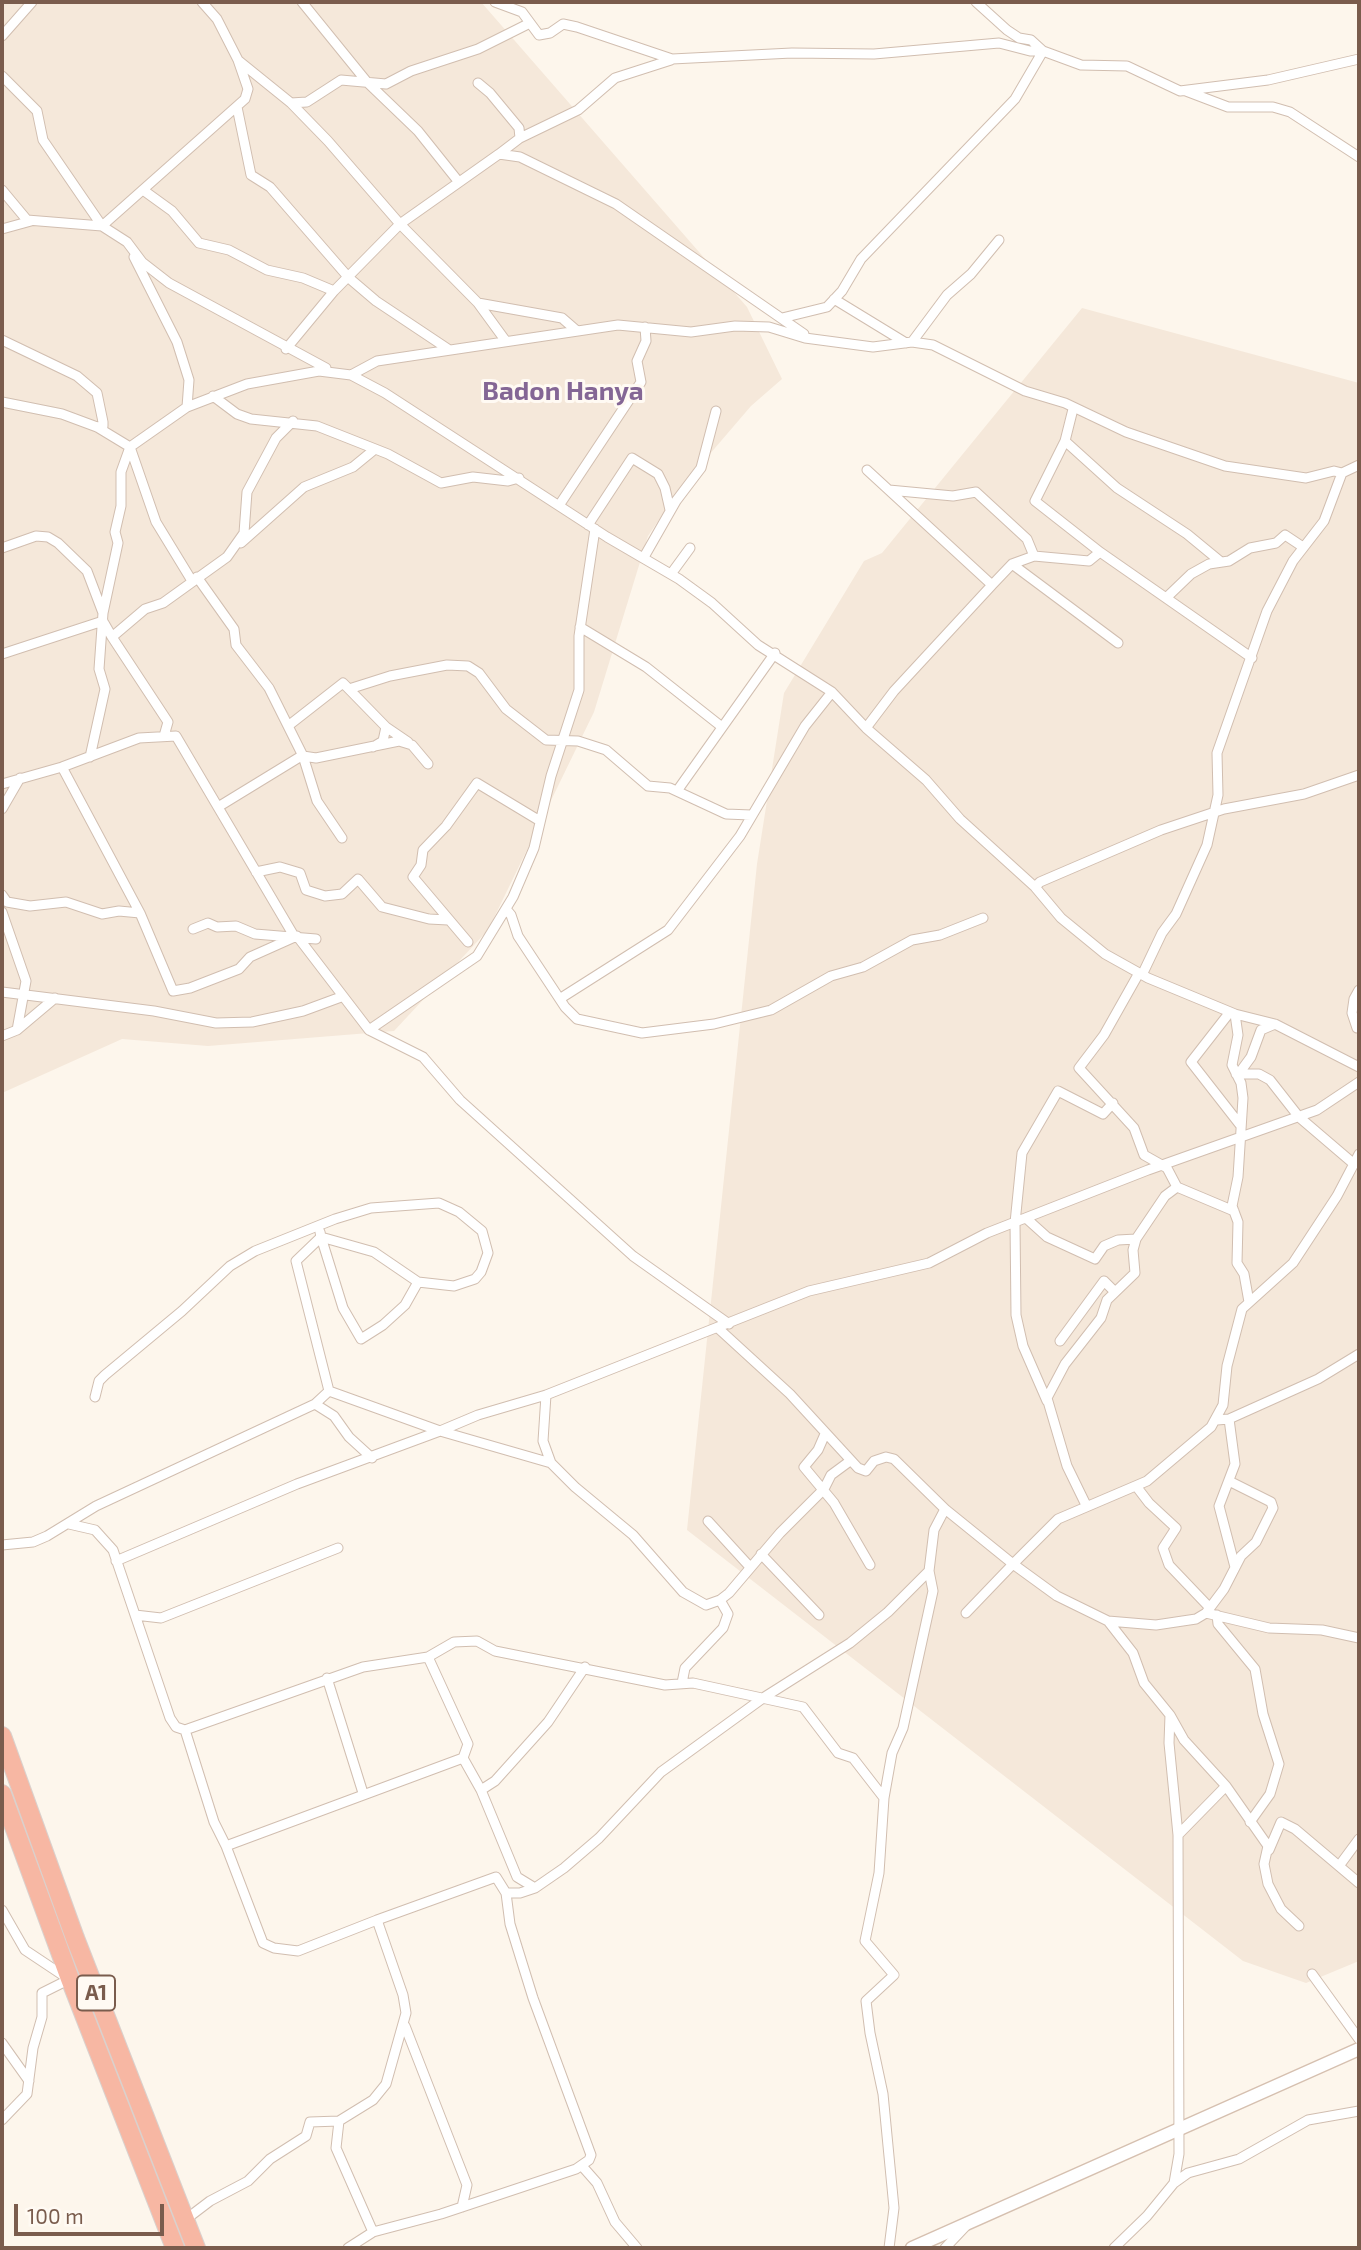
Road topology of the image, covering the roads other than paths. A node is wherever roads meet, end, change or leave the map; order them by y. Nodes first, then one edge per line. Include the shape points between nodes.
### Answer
1 (32, 2) edge
2 (202, 2) edge
3 (302, 2) edge
4 (495, 2) edge
5 (975, 2) edge
6 (530, 23) junction
7 (2, 36) edge
8 (1043, 51) junction
9 (1359, 59) edge
10 (238, 60) junction
11 (672, 60) junction
12 (2, 76) edge
13 (367, 82) junction
14 (478, 83) dead end
15 (1185, 90) junction
16 (291, 103) junction
17 (237, 107) junction
18 (520, 138) junction
19 (499, 154) junction
20 (1359, 156) edge
21 (457, 181) junction
22 (2, 190) edge
23 (143, 190) junction
24 (31, 221) junction
25 (400, 224) junction
26 (102, 226) junction
27 (2, 229) edge
28 (999, 240) dead end
29 (127, 242) junction
30 (349, 278) junction
31 (334, 291) junction
32 (834, 299) junction
33 (478, 303) junction
34 (782, 318) junction
35 (645, 327) junction
36 (577, 331) junction
37 (811, 339) junction
38 (2, 340) edge
39 (505, 340) junction
40 (909, 342) junction
41 (286, 349) junction
42 (448, 349) junction
43 (335, 371) junction
44 (351, 375) junction
45 (213, 396) junction
46 (2, 402) edge
47 (187, 407) junction
48 (1073, 408) junction
49 (716, 411) dead end
50 (293, 421) junction
51 (97, 427) junction
52 (1065, 442) junction
53 (130, 447) junction
54 (375, 449) junction
55 (1359, 465) edge
56 (867, 470) dead end
57 (1343, 473) junction
58 (1359, 475) edge
59 (519, 478) junction
60 (888, 489) junction
61 (560, 504) junction
62 (670, 510) junction
63 (591, 527) junction
64 (236, 546) junction
65 (1303, 547) junction
66 (2, 548) edge
67 (690, 548) dead end
68 (1100, 552) junction
69 (643, 556) junction
70 (1034, 556) junction
71 (1221, 562) junction
72 (1012, 564) junction
73 (671, 574) junction
74 (195, 579) junction
75 (992, 585) junction
76 (1166, 598) junction
77 (103, 617) junction
78 (580, 627) junction
79 (112, 637) junction
80 (1118, 643) dead end
81 (775, 653) junction
82 (2, 654) edge
83 (1252, 658) junction
84 (349, 689) junction
85 (832, 692) junction
86 (288, 726) junction
87 (386, 727) junction
88 (722, 727) junction
89 (866, 727) junction
90 (164, 736) junction
91 (562, 741) junction
92 (412, 745) junction
93 (373, 747) junction
94 (303, 756) junction
95 (90, 757) junction
96 (428, 764) dead end
97 (62, 767) junction
98 (1359, 775) edge
99 (20, 778) junction
100 (2, 784) edge
101 (677, 791) junction
102 (218, 807) junction
103 (2, 809) edge
104 (751, 814) junction
105 (1214, 814) junction
106 (540, 821) junction
107 (342, 838) dead end
108 (256, 872) junction
109 (1035, 887) junction
110 (2, 895) edge
111 (506, 909) junction
112 (2, 912) edge
113 (140, 913) junction
114 (983, 918) dead end
115 (448, 920) junction
116 (193, 929) dead end
117 (296, 936) junction
118 (316, 939) dead end
119 (468, 942) dead end
120 (1141, 974) junction
121 (1359, 990) edge
122 (2, 992) edge
123 (24, 995) junction
124 (341, 997) junction
125 (55, 998) junction
126 (561, 998) junction
127 (1232, 1013) junction
128 (1275, 1024) junction
129 (1357, 1028) dead end
130 (17, 1030) junction
131 (369, 1030) junction
132 (2, 1036) edge
133 (1359, 1067) edge
134 (1238, 1073) junction
135 (1359, 1082) edge
136 (1114, 1103) junction
137 (1299, 1116) junction
138 (1241, 1126) junction
139 (1240, 1138) junction
140 (1359, 1154) edge
141 (1354, 1164) junction
142 (1163, 1165) junction
143 (1177, 1186) junction
144 (1234, 1211) junction
145 (1027, 1219) junction
146 (1015, 1223) junction
147 (319, 1225) junction
148 (321, 1237) junction
149 (1136, 1239) junction
150 (418, 1282) junction
151 (1115, 1292) junction
152 (1249, 1302) junction
153 (724, 1326) junction
154 (1060, 1341) dead end
155 (1359, 1354) edge
156 (329, 1391) junction
157 (546, 1395) junction
158 (95, 1397) dead end
159 (1047, 1401) junction
160 (315, 1404) junction
161 (1229, 1419) junction
162 (1217, 1420) junction
163 (440, 1431) junction
164 (825, 1434) junction
165 (372, 1458) junction
166 (850, 1461) junction
167 (551, 1463) junction
168 (1229, 1481) junction
169 (1136, 1486) junction
170 (824, 1489) junction
171 (1086, 1505) junction
172 (945, 1509) junction
173 (708, 1521) dead end
174 (69, 1524) junction
175 (2, 1545) edge
176 (338, 1548) dead end
177 (761, 1554) junction
178 (116, 1561) junction
179 (1013, 1564) junction
180 (870, 1565) dead end
181 (750, 1567) junction
182 (1235, 1567) junction
183 (929, 1572) junction
184 (720, 1600) junction
185 (1211, 1612) junction
186 (966, 1613) dead end
187 (135, 1615) junction
188 (819, 1615) dead end
189 (1108, 1621) junction
190 (1359, 1639) edge
191 (428, 1657) junction
192 (585, 1667) junction
193 (327, 1678) junction
194 (682, 1683) junction
195 (763, 1698) junction
196 (1170, 1715) junction
197 (185, 1730) junction
198 (2, 1736) edge
199 (463, 1758) junction
200 (1226, 1786) junction
201 (481, 1790) junction
202 (363, 1793) junction
203 (2, 1794) edge
204 (884, 1798) junction
205 (1250, 1822) junction
206 (1178, 1835) junction
207 (1359, 1839) edge
208 (226, 1846) junction
209 (1269, 1850) junction
210 (1339, 1866) junction
211 (1359, 1883) edge
212 (535, 1888) junction
213 (506, 1893) junction
214 (2, 1910) edge
215 (377, 1920) junction
216 (1299, 1926) dead end
217 (1312, 1974) dead end
218 (70, 1979) junction
219 (405, 2025) junction
220 (1359, 2039) edge
221 (2, 2043) edge
222 (1359, 2049) edge
223 (29, 2081) junction
224 (1359, 2111) edge
225 (2, 2120) edge
226 (339, 2121) junction
227 (1181, 2128) junction
228 (582, 2165) junction
229 (1174, 2183) junction
230 (462, 2207) junction
231 (184, 2220) junction
232 (968, 2223) junction
233 (373, 2232) junction
234 (175, 2248) edge
235 (196, 2248) edge
236 (348, 2248) edge
237 (637, 2248) edge
238 (889, 2248) edge
239 (912, 2248) edge
240 (945, 2248) edge
241 (1114, 2248) edge

1 - 7 street
2 - 10 street via 217,19
3 - 13 street
4 - 6 street via 522,12
5 - 8 street via 1007,30
6 - 11 street via 539,35 563,24
6 - 13 street via 478,49 386,84
8 - 11 street via 999,43 874,54
8 - 15 street via 1081,65 1127,66
8 - 32 street via 1015,99 861,259
9 - 15 street via 1268,80
10 - 16 street
10 - 17 street via 248,89
11 - 18 street via 615,78 578,110
12 - 26 street via 37,111 43,140
13 - 16 street via 341,80 307,102
13 - 21 street via 418,131
14 - 18 street via 519,128
15 - 20 street via 1228,107 1273,107 1290,112
16 - 25 street
17 - 23 street
17 - 30 street via 251,174 270,187
18 - 19 street
19 - 21 street
19 - 34 street via 520,157 616,204
21 - 25 street
22 - 24 street
23 - 26 street
23 - 31 street via 172,211 199,243
24 - 26 street
24 - 27 street
25 - 30 street
25 - 33 street
26 - 29 street
28 - 40 street
29 - 41 street via 142,262 169,283
29 - 47 street via 177,342 189,380
30 - 31 street
30 - 42 street
31 - 41 street
32 - 34 street via 827,307
32 - 40 street
33 - 36 street via 562,318
33 - 39 street
34 - 37 street
35 - 36 street via 618,325
35 - 37 street via 691,332 761,327
35 - 61 street via 646,341 637,361 641,382
36 - 39 street
37 - 40 street via 873,347
38 - 51 street via 77,376 97,393 103,422
39 - 42 street
40 - 48 street via 933,345 1009,384
41 - 43 street
42 - 44 street via 377,361
43 - 44 street
43 - 45 street via 279,376
44 - 59 street
45 - 47 street
45 - 50 street via 251,419
46 - 51 street via 62,414
47 - 53 street
48 - 52 street
48 - 57 street via 1224,466 1306,478
49 - 62 street via 701,468
50 - 54 street
50 - 64 street via 279,434 247,492 247,520
51 - 53 street
52 - 68 street via 1035,501
52 - 71 street via 1117,488
53 - 74 street via 156,522
53 - 77 street via 121,472 115,531 118,543
54 - 59 street via 440,483 473,477
54 - 64 street via 353,467 304,487
55 - 57 street
56 - 60 street
57 - 58 street
57 - 65 street via 1324,521
59 - 61 street
60 - 70 street via 953,496 976,492 1027,539
60 - 75 street
61 - 63 street
62 - 63 street via 658,474 632,458
62 - 69 street
63 - 69 street
63 - 78 street
64 - 74 street
65 - 71 street via 1284,535 1276,543 1250,548
65 - 83 street via 1266,611
66 - 77 street via 36,536 58,543 87,571
67 - 73 street
68 - 70 street via 1089,561
68 - 76 street
69 - 73 street
70 - 72 street
71 - 76 street via 1191,575
72 - 75 street
72 - 80 street
73 - 81 street via 758,645
74 - 79 street via 163,603 145,609
74 - 86 street via 234,629 236,645 269,688
75 - 89 street
76 - 83 street
77 - 79 street
77 - 82 street
77 - 95 street via 99,669 105,689
78 - 88 street via 646,667
78 - 91 street via 579,690
79 - 90 street via 168,722
81 - 85 street
81 - 88 street
83 - 105 street via 1217,752 1219,785
84 - 86 street via 343,683
84 - 87 street
84 - 91 street via 458,663 478,673 506,709 534,732 546,740
85 - 89 street
85 - 104 street via 805,726
86 - 94 street
87 - 92 street
87 - 93 street via 383,741
88 - 101 street
89 - 109 street
90 - 95 street via 139,738
90 - 102 street via 176,736
91 - 101 street via 606,750 648,786
91 - 106 street
92 - 93 street via 399,741
92 - 96 street
93 - 94 street via 316,758
94 - 102 street
94 - 107 street via 317,801
95 - 97 street
97 - 99 street
97 - 113 street
98 - 105 street via 1304,794
99 - 100 street
99 - 103 street
101 - 104 street via 726,814
102 - 108 street
104 - 126 street via 668,930
105 - 109 street via 1161,830
105 - 120 street via 1193,880
106 - 111 street via 534,848
106 - 115 street via 477,783 423,850 413,877
108 - 115 street via 279,867 300,873 306,890 325,896 342,894 358,880 382,906
108 - 117 street
109 - 120 street via 1061,918 1105,954
110 - 113 street via 7,902 66,902 102,914
111 - 126 street via 518,936
111 - 131 street via 477,956
112 - 123 street via 26,981
113 - 117 street via 173,991 239,969 250,957
114 - 126 street via 940,935 912,940 863,967 831,976 771,1010 713,1024 642,1033 622,1030 577,1019
115 - 119 street
116 - 117 street via 208,923 255,934
117 - 118 street
117 - 124 street
120 - 127 street
120 - 136 street via 1079,1066
121 - 129 street via 1352,1013
122 - 123 street
123 - 125 street
123 - 130 street
124 - 125 street via 290,1014 216,1023
124 - 131 street
125 - 130 street
127 - 128 street
127 - 134 street via 1238,1035 1232,1061
127 - 138 street via 1191,1062
128 - 133 street
128 - 134 street via 1261,1030 1251,1057
130 - 132 street
131 - 153 street via 423,1057 460,1100 633,1256
134 - 137 street via 1270,1080
134 - 138 street
135 - 137 street via 1317,1110
136 - 142 street via 1137,1134 1144,1156
136 - 146 street via 1102,1114 1058,1091 1022,1153
137 - 139 street
137 - 141 street
138 - 139 street
139 - 142 street
139 - 144 street
140 - 141 street
141 - 152 street via 1293,1263
142 - 143 street
142 - 145 street
143 - 144 street
143 - 149 street
144 - 152 street via 1237,1264 1243,1271
145 - 146 street
145 - 149 street via 1047,1237 1095,1258 1104,1246
146 - 153 street via 925,1264 809,1291
146 - 159 street via 1016,1315 1023,1346
147 - 148 street
147 - 150 street via 371,1208 439,1203 482,1231 488,1252 475,1279 454,1286
147 - 158 street via 230,1266 105,1375
148 - 150 street via 374,1252
148 - 150 street via 343,1308 360,1339 405,1305
148 - 156 street via 296,1261
149 - 151 street via 1135,1273
151 - 154 street via 1104,1281
151 - 159 street via 1057,1377
152 - 162 street via 1236,1322
153 - 157 street
153 - 164 street
155 - 161 street via 1318,1379
156 - 160 street
156 - 163 street
157 - 163 street
157 - 167 street via 543,1441
159 - 171 street via 1067,1466
160 - 165 street via 334,1416
160 - 174 street via 96,1506
161 - 162 street
161 - 168 street via 1235,1464
162 - 169 street
163 - 165 street
163 - 167 street
164 - 166 street
164 - 170 street via 804,1467
165 - 178 street
166 - 170 street via 831,1475
166 - 172 street via 866,1471 874,1461 894,1459
167 - 184 street via 633,1535 683,1592 706,1605
168 - 182 street via 1219,1506
168 - 182 street via 1271,1502 1273,1508 1256,1542
169 - 171 street
169 - 185 street via 1176,1528 1163,1548 1169,1565
170 - 177 street
170 - 180 street
171 - 179 street via 1058,1520
172 - 179 street
172 - 183 street via 934,1530
173 - 181 street
174 - 175 street via 33,1542
174 - 178 street via 95,1530 113,1550
176 - 187 street via 161,1618
177 - 181 street
177 - 188 street
178 - 187 street
179 - 186 street
179 - 189 street via 1057,1596
181 - 184 street
182 - 185 street
183 - 195 street via 850,1643
183 - 204 street via 933,1591
184 - 194 street via 728,1614 723,1628 685,1668
185 - 189 street via 1156,1625
185 - 190 street via 1269,1628 1322,1630
185 - 205 street via 1255,1669 1279,1764 1270,1794
187 - 197 street via 170,1718
189 - 196 street via 1133,1653 1144,1683
191 - 192 street via 454,1642 477,1641 495,1651
191 - 193 street
191 - 199 street via 468,1744
192 - 194 street via 665,1685
192 - 201 street via 548,1722 495,1781
193 - 197 street
193 - 202 street
194 - 195 street
195 - 204 street via 803,1707 838,1753 853,1758
195 - 212 street via 661,1772 599,1838
196 - 200 street via 1184,1740
196 - 206 street
197 - 208 street
198 - 231 highway, A1
199 - 201 street
199 - 202 street
200 - 205 street
200 - 206 street
201 - 212 street via 517,1877
202 - 208 street
203 - 218 highway, A1
204 - 238 street via 879,1873 865,1941 894,1975 866,2001 883,2094 894,2208
205 - 209 street
206 - 227 street
207 - 210 street
208 - 215 street via 263,1943 298,1951
209 - 210 street via 1281,1822
209 - 216 street via 1264,1864 1268,1884 1282,1909
210 - 211 street
212 - 213 street
213 - 215 street via 496,1877
213 - 228 street via 510,1924 533,1998 591,2155
214 - 218 street via 25,1950
215 - 219 street via 403,1995
217 - 220 street
218 - 223 street via 42,1993 42,2017
218 - 234 highway, A1
219 - 226 street via 386,2084 373,2100
219 - 230 street via 467,2185
221 - 223 street
222 - 227 main road
223 - 225 street via 27,2094
224 - 229 street via 1308,2120 1239,2159 1188,2173
226 - 231 street via 310,2122 306,2136 270,2159 248,2181
226 - 233 street via 336,2148
227 - 229 street
227 - 232 main road
228 - 230 street
228 - 237 street via 597,2183 615,2222
229 - 241 street
230 - 233 street
231 - 235 highway, A1
232 - 239 main road
232 - 240 street
233 - 236 street

